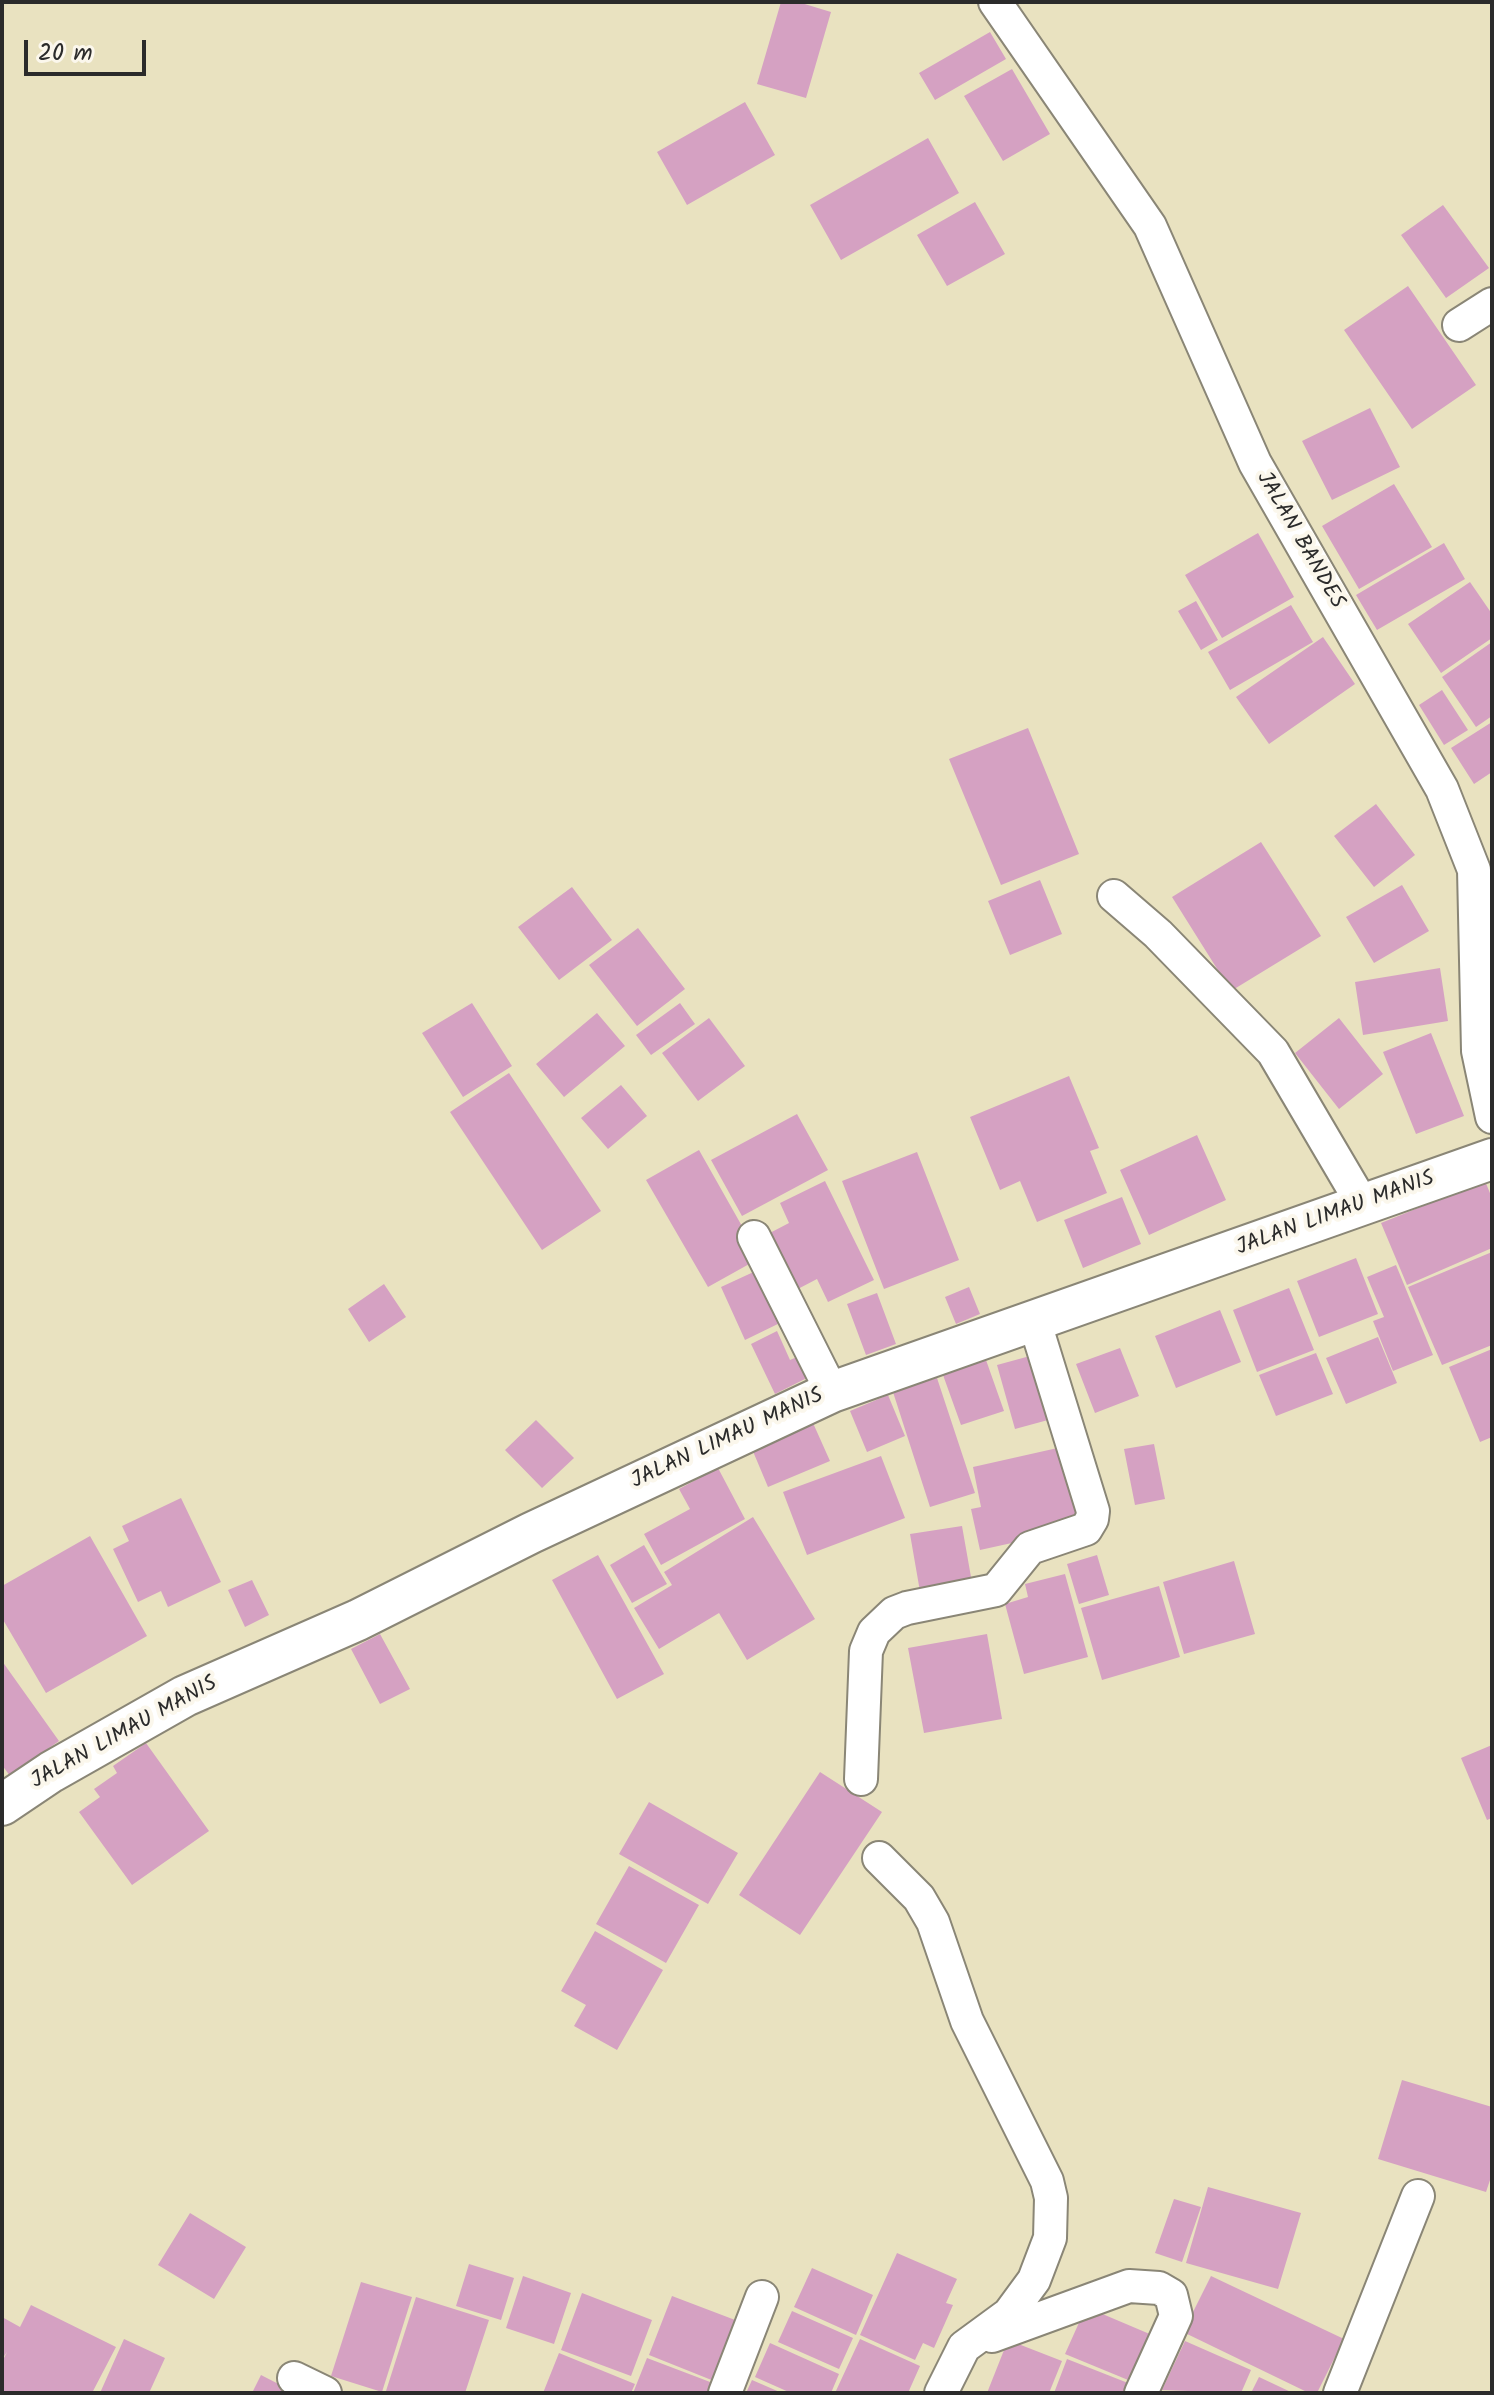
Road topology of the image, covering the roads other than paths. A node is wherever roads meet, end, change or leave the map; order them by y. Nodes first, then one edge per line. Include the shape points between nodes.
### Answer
1 (995, 2) edge
2 (1492, 304) edge
3 (1459, 325) dead end
4 (1114, 896) dead end
5 (1492, 1117) edge
6 (1492, 1159) edge
7 (1363, 1205) junction
8 (754, 1237) dead end
9 (1035, 1323) junction
10 (832, 1392) junction
11 (861, 1779) dead end
12 (2, 1805) edge
13 (879, 1858) dead end
14 (1418, 2196) dead end
15 (762, 2297) dead end
16 (973, 2341) junction
17 (294, 2378) dead end
18 (325, 2393) edge
19 (725, 2393) edge
20 (941, 2393) edge
21 (1141, 2393) edge
22 (1340, 2393) edge

1 - 5 street, JALAN BANDES via 1150,226 1255,463 1442,789 1474,870 1478,1051
2 - 3 street
4 - 7 street via 1273,1052
6 - 7 street, JALAN LIMAU MANIS
7 - 9 street, JALAN LIMAU MANIS
8 - 10 street
9 - 10 street, JALAN LIMAU MANIS
9 - 11 street via 1092,1519 1086,1529 1030,1548 996,1590 907,1608 874,1632 866,1651
10 - 12 street, JALAN LIMAU MANIS via 358,1620 185,1696
13 - 16 street via 919,1898 933,1922 967,2021 1051,2198 1050,2238 1034,2280 1009,2314
14 - 22 street
15 - 19 street
16 - 20 street via 957,2358
16 - 21 street via 1129,2286 1159,2288 1171,2295 1176,2316
17 - 18 street

